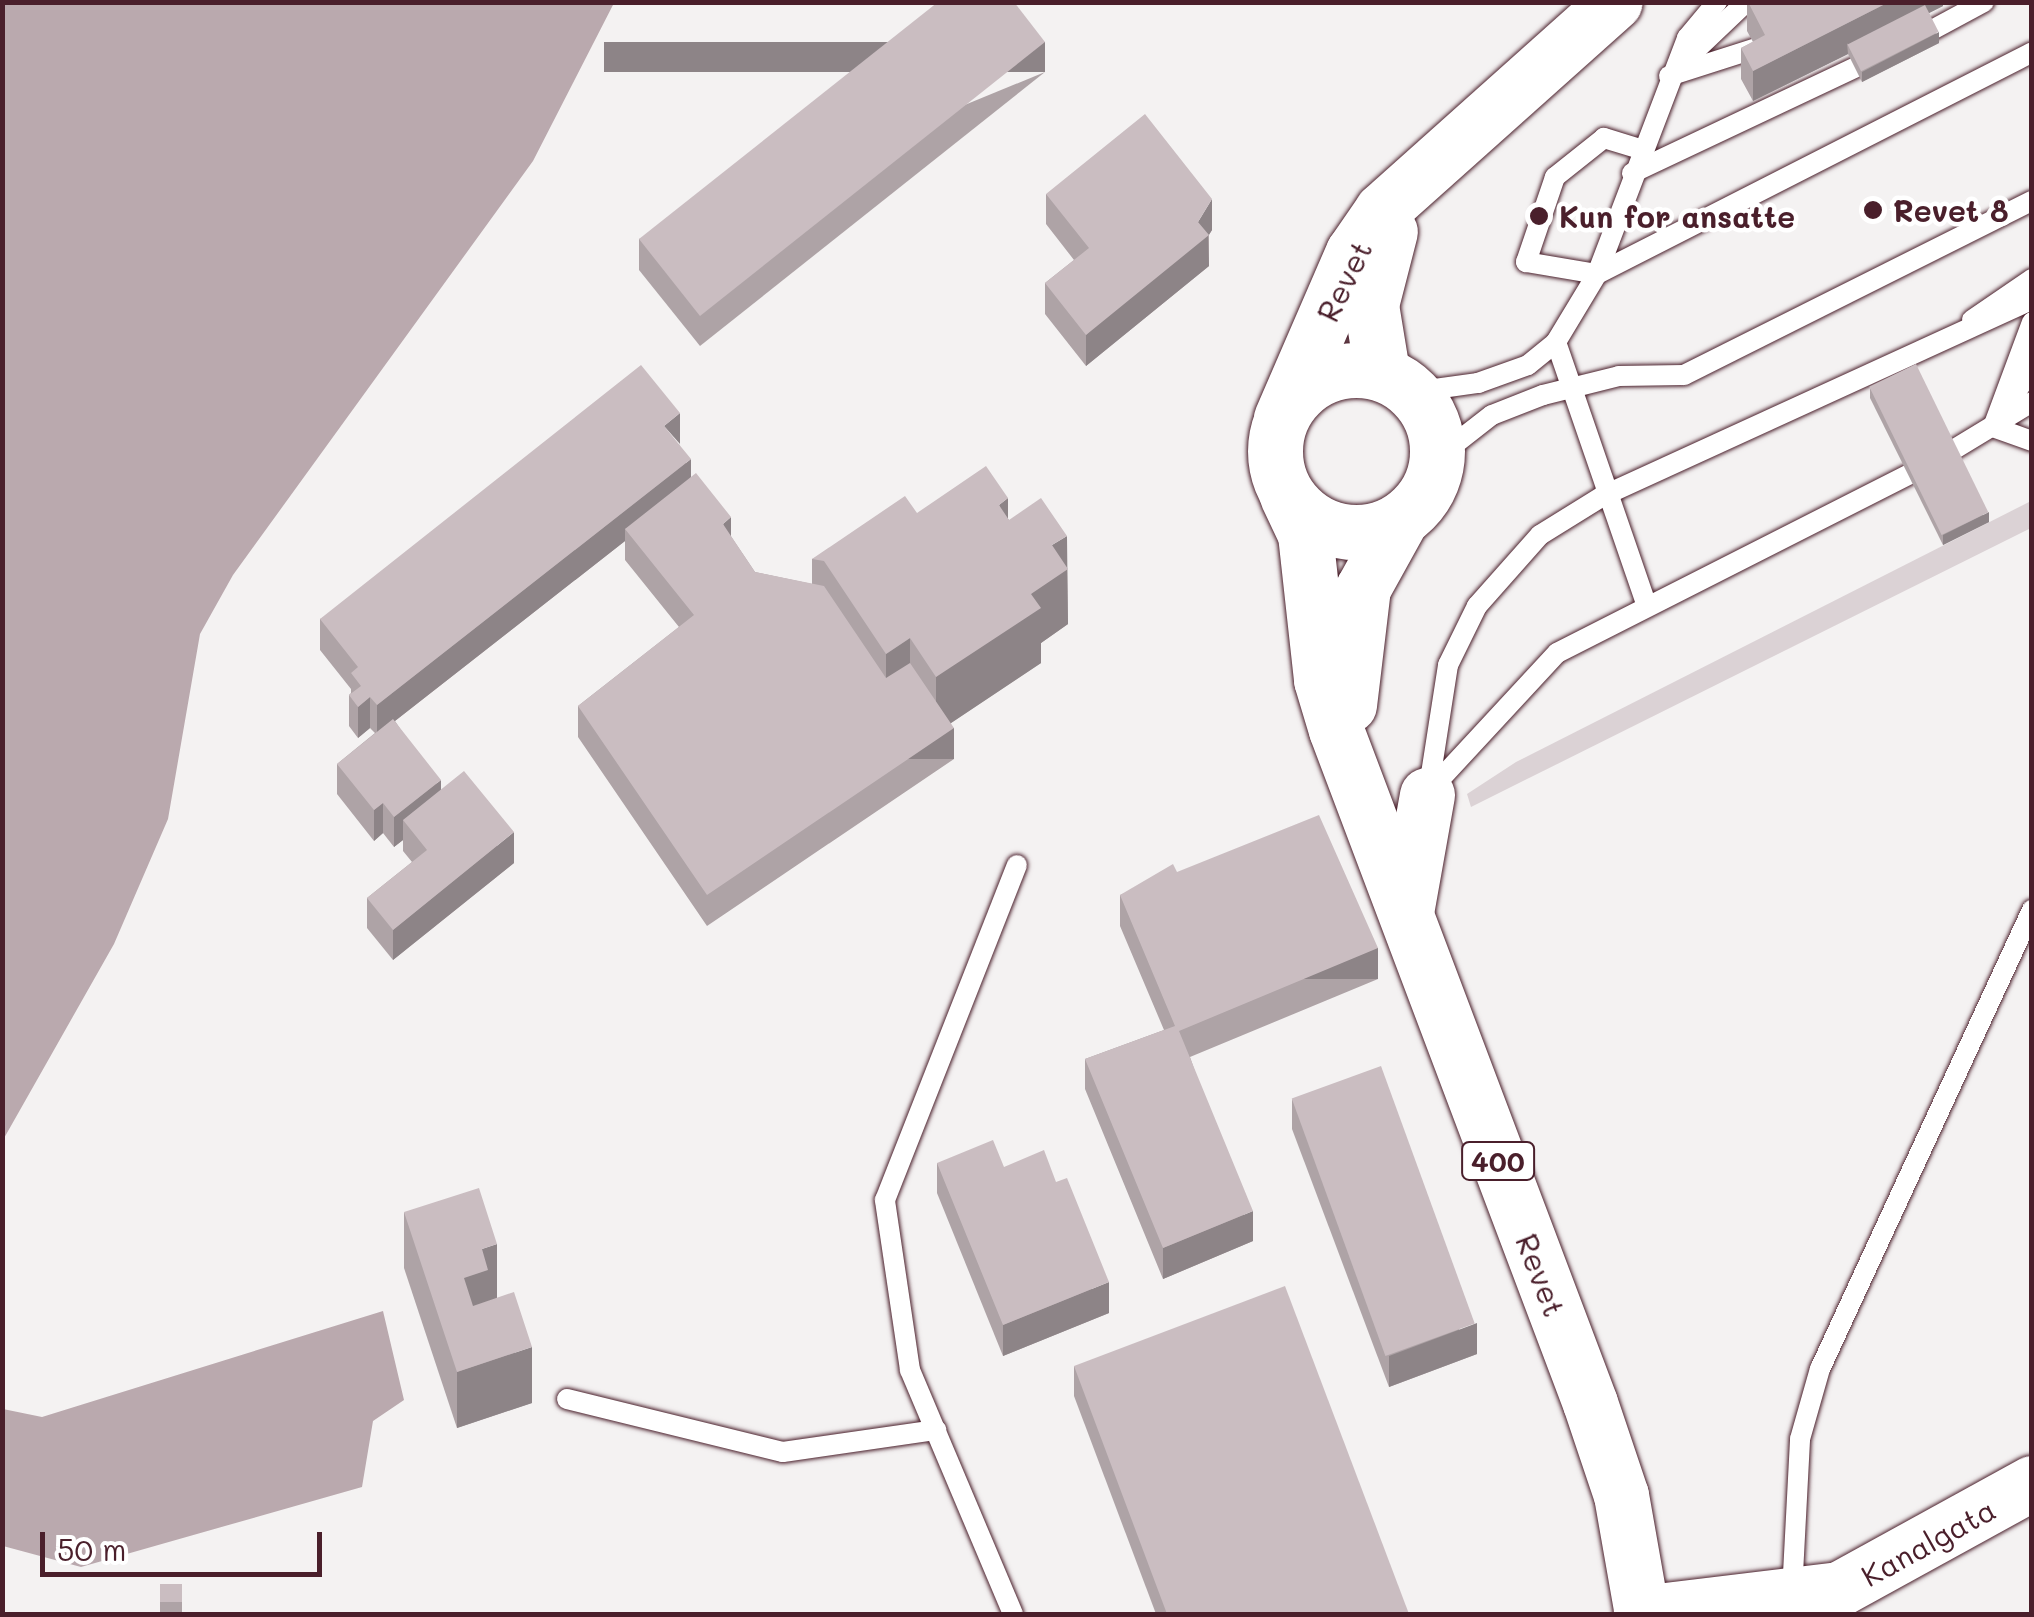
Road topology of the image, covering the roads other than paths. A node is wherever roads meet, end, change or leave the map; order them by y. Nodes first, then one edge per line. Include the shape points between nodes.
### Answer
1 (1616, 2) edge
2 (1717, 2) edge
3 (1746, 2) edge
4 (1984, 2) edge
5 (1932, 30) edge
6 (1756, 48) edge
7 (2032, 52) edge
8 (1854, 68) edge
9 (1669, 76) junction
10 (1640, 150) junction
11 (1431, 160) junction
12 (1632, 173) junction
13 (2032, 201) edge
14 (1598, 274) junction
15 (2032, 279) edge
16 (2032, 300) edge
17 (2029, 330) edge
18 (1951, 338) junction
19 (1556, 342) junction
20 (2032, 368) edge
21 (1398, 382) junction
22 (1569, 386) junction
23 (2032, 388) edge
24 (2032, 402) edge
25 (2032, 413) edge
26 (1281, 418) junction
27 (1993, 427) junction
28 (2032, 432) edge
29 (1954, 450) edge
30 (1438, 457) junction
31 (1908, 476) edge
32 (1288, 496) junction
33 (1603, 496) junction
34 (1400, 521) junction
35 (1647, 606) junction
36 (1356, 773) junction
37 (1427, 795) junction
38 (1017, 865) dead end
39 (2032, 910) edge
40 (1406, 920) junction
41 (567, 1399) dead end
42 (936, 1430) junction
43 (2032, 1483) edge
44 (1821, 1600) edge
45 (1014, 1614) edge
46 (1642, 1614) edge

1 - 11 main road, Revet
2 - 9 lane
3 - 9 lane
4 - 5 lane
6 - 9 lane
7 - 14 lane
8 - 12 lane
9 - 10 lane
10 - 12 lane
10 - 14 lane via 1604,138 1556,177 1526,262
11 - 21 main road, Revet via 1377,264 1370,305
11 - 26 main road, Revet via 1353,252
12 - 14 lane
13 - 22 lane via 1684,375
14 - 19 lane
15 - 18 lane
16 - 18 lane
17 - 18 lane
17 - 27 lane
18 - 33 lane
19 - 21 lane via 1528,365 1478,383
19 - 22 lane
20 - 27 lane
21 - 26 main road via 1321,377
21 - 30 main road via 1437,432
22 - 30 lane via 1492,416
22 - 33 lane
23 - 27 lane
24 - 27 lane
25 - 27 lane
26 - 32 main road, 400 via 1276,471
27 - 28 lane
27 - 29 lane
30 - 34 main road, 400 via 1427,493
31 - 35 lane
32 - 34 main road via 1337,531
32 - 36 main road, Revet / 400 via 1310,559 1321,680
33 - 35 lane
33 - 37 lane via 1540,535 1476,606 1448,665
34 - 36 main road, Revet / 400 via 1362,588 1350,643
35 - 37 lane via 1558,653 1457,752
36 - 40 main road, Revet / 400
37 - 40 main road
38 - 42 lane via 885,1200 894,1304
39 - 44 lane via 1820,1369 1800,1439
40 - 46 main road, Revet / 400 via 1590,1403 1621,1496
41 - 42 lane via 782,1452
42 - 45 lane
43 - 44 main road, Kanalgata
44 - 46 main road, Kanalgata

